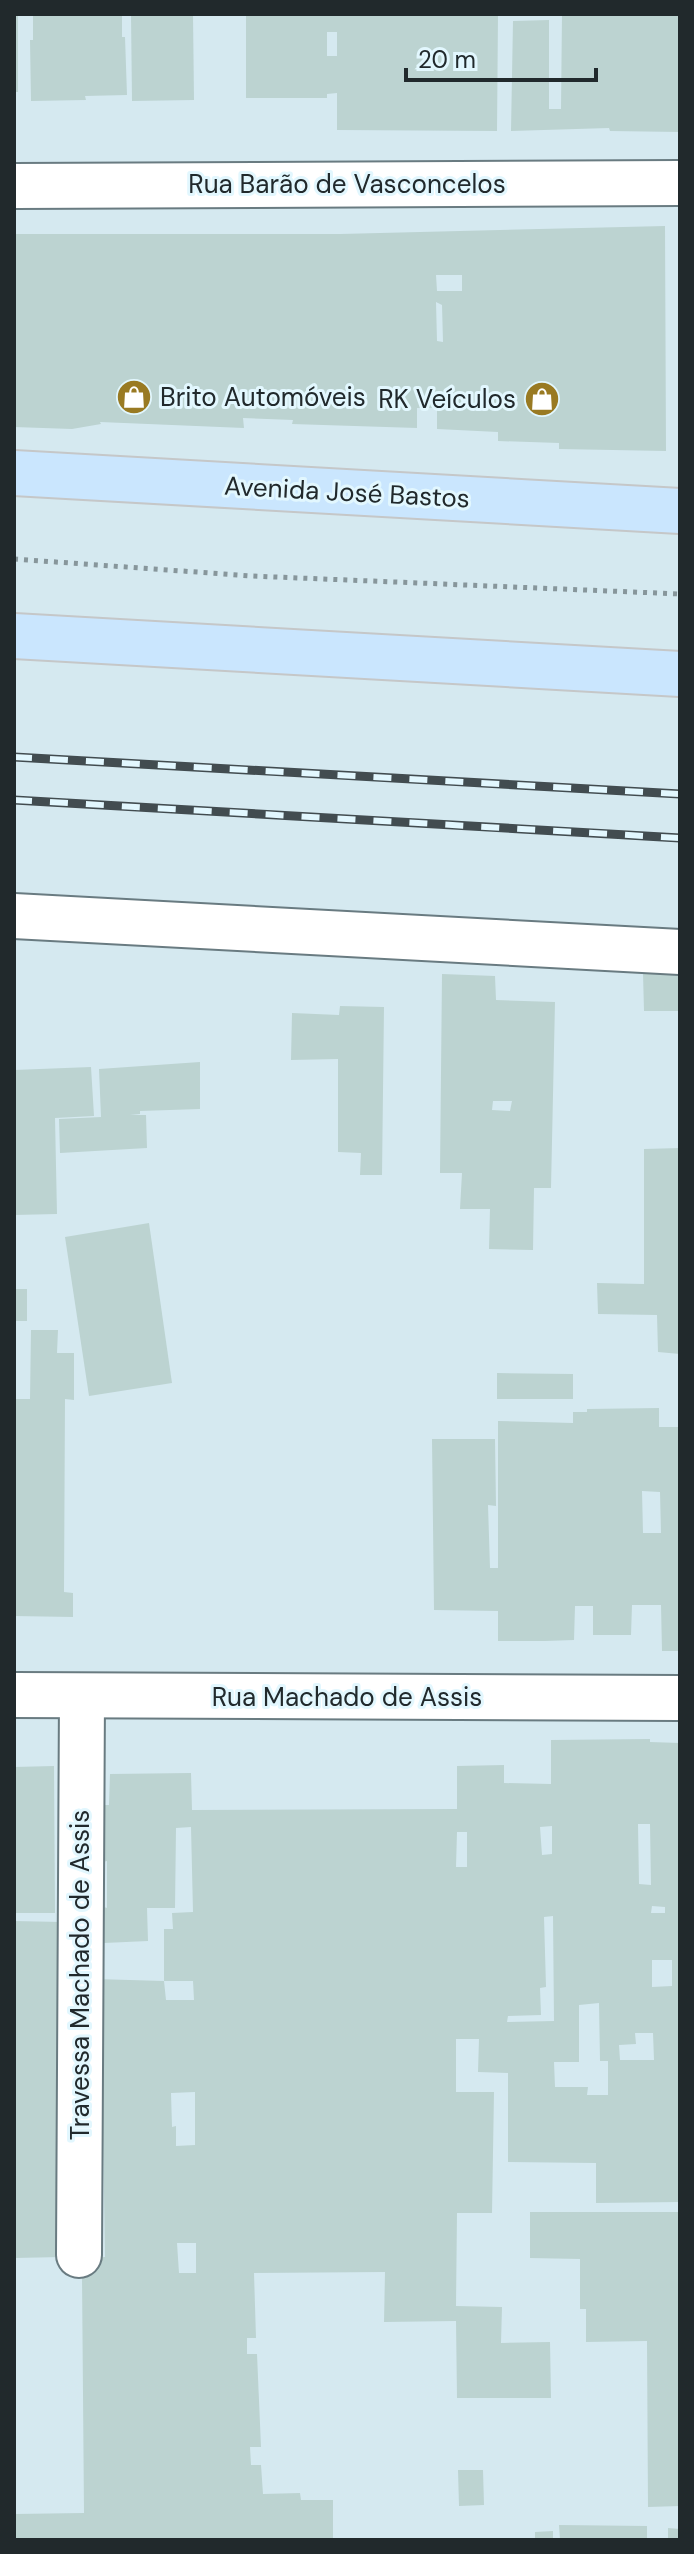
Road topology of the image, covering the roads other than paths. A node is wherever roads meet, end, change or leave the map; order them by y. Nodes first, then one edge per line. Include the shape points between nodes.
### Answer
1 (680, 183) edge
2 (14, 186) edge
3 (14, 473) edge
4 (680, 511) edge
5 (14, 636) edge
6 (680, 674) edge
7 (14, 916) edge
8 (680, 952) edge
9 (14, 1695) edge
10 (82, 1696) junction
11 (680, 1698) edge
12 (79, 2255) dead end

1 - 2 street, Rua Barão de Vasconcelos
3 - 4 main road, Avenida José Bastos
5 - 6 main road
7 - 8 street
9 - 10 street, Rua Machado de Assis
10 - 11 street, Rua Machado de Assis
10 - 12 street, Travessa Machado de Assis

